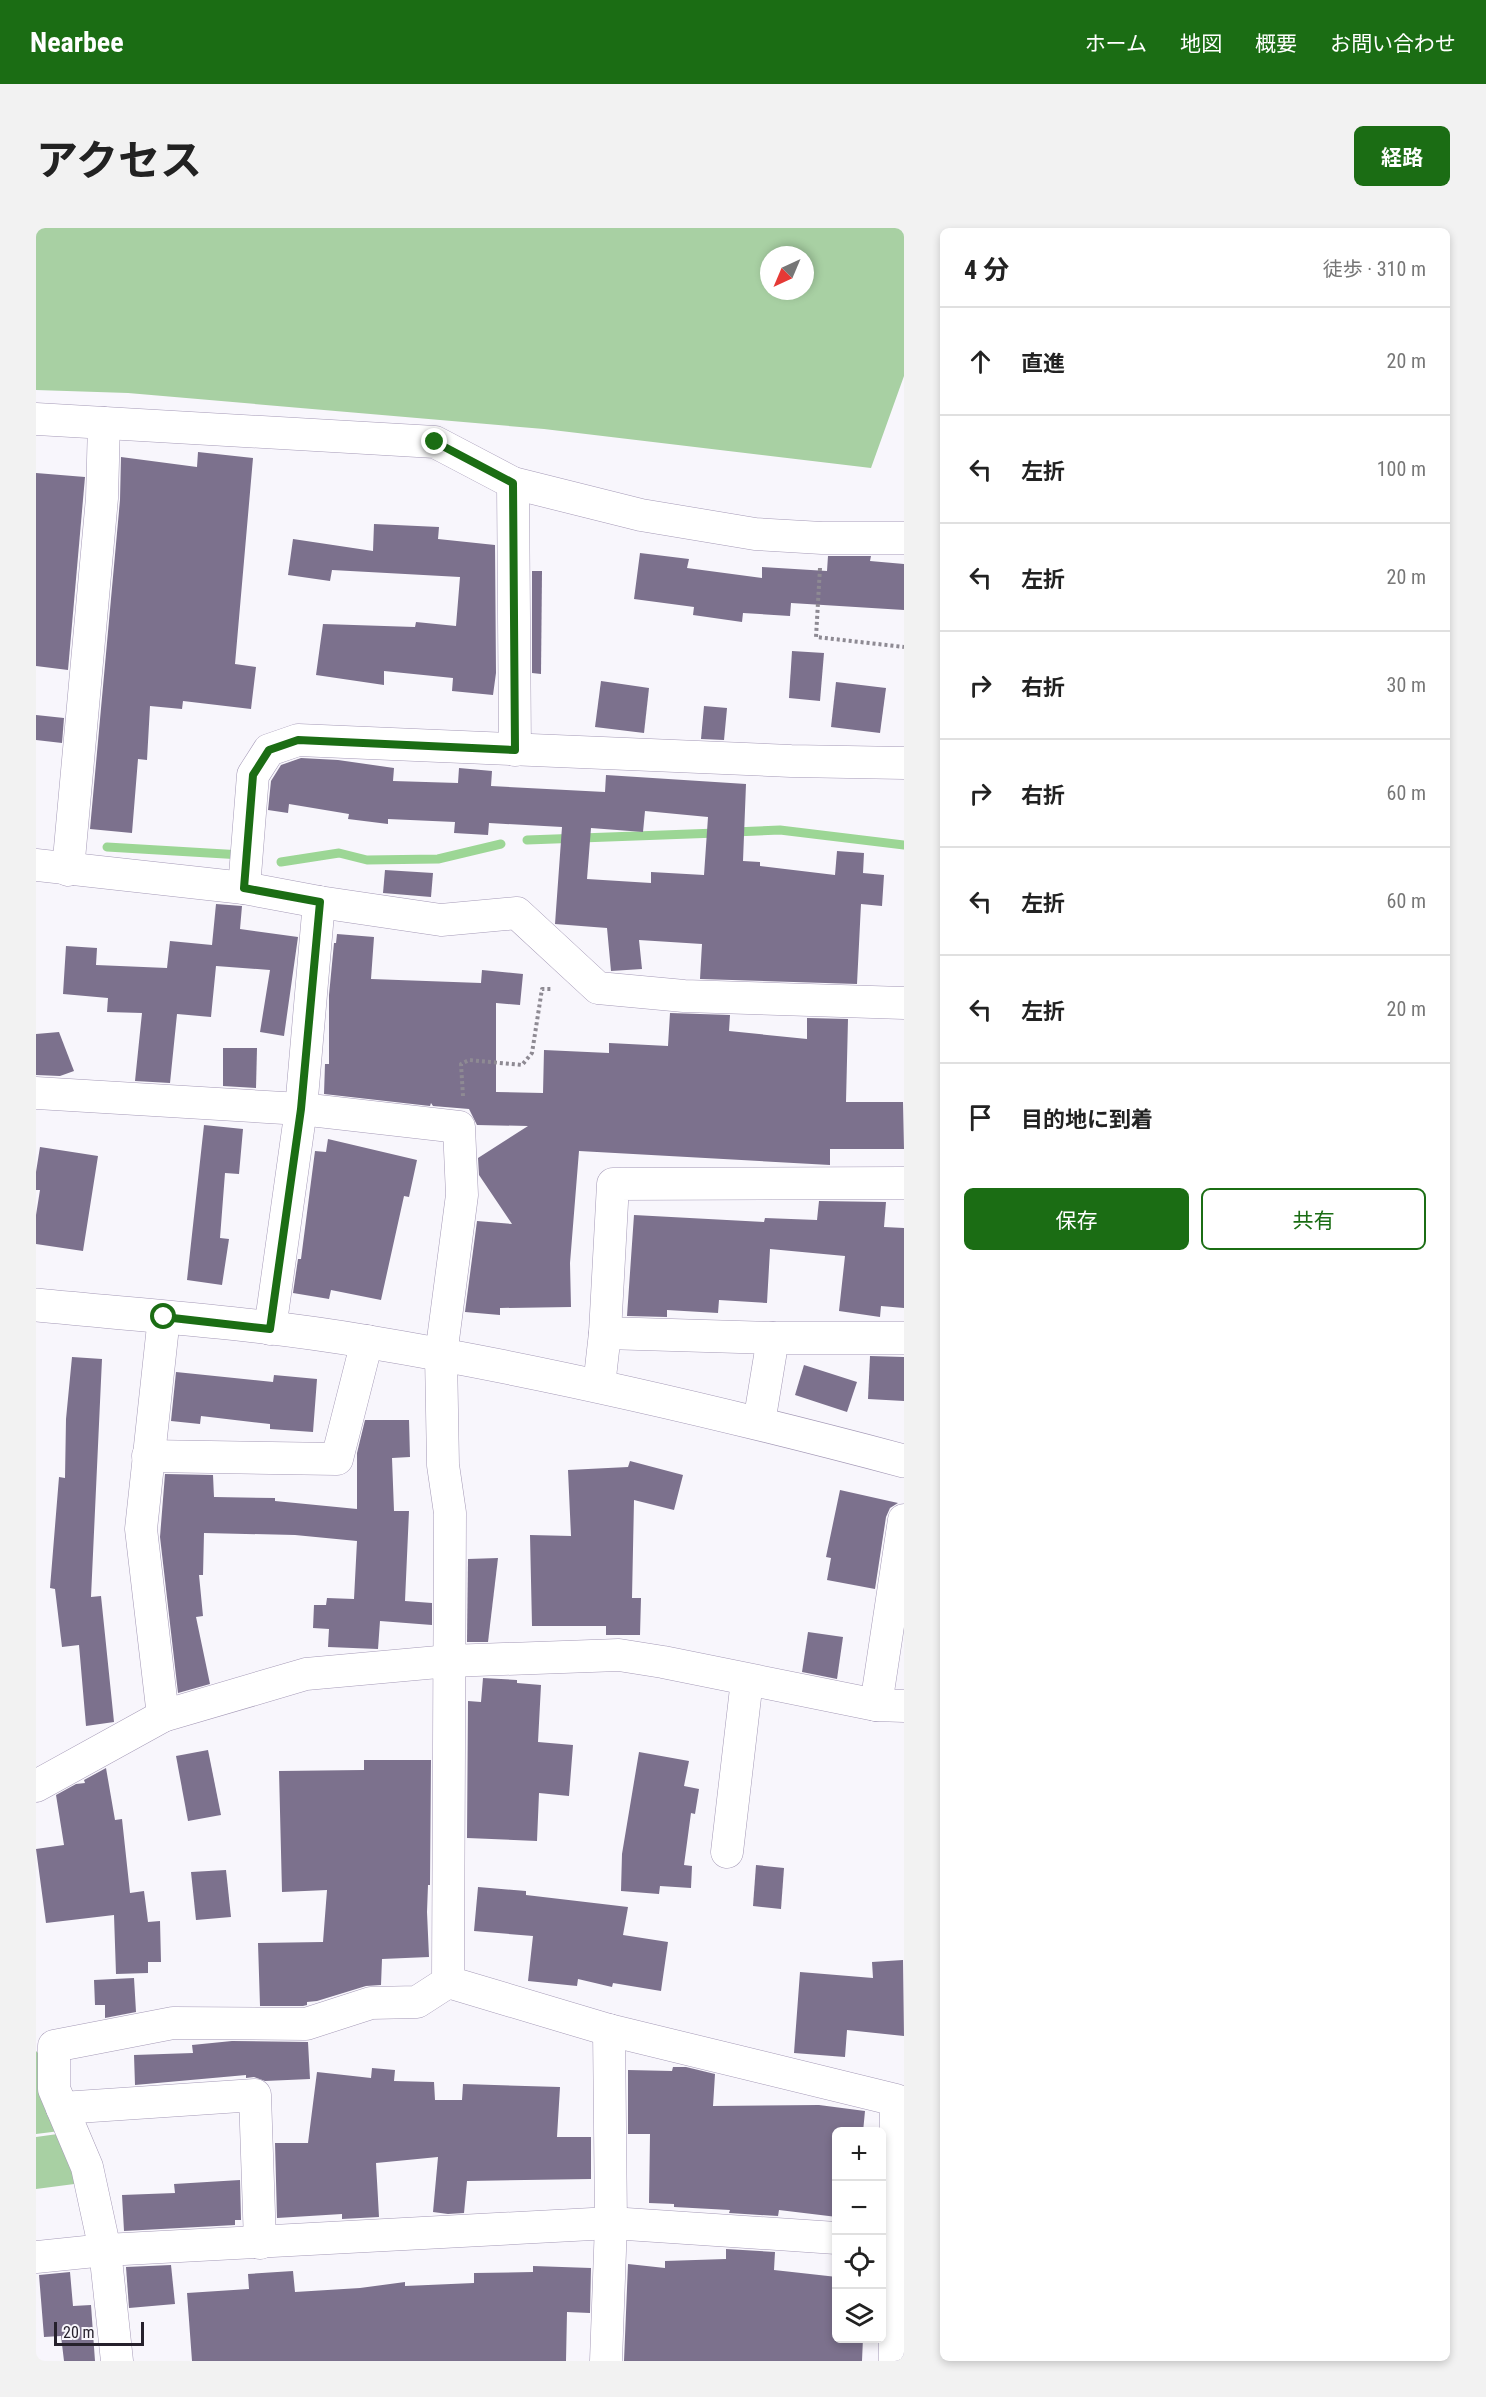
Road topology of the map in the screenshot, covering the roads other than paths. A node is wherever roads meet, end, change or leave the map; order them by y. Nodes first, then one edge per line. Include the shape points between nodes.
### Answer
1 (36, 419) edge
2 (104, 423) junction
3 (513, 483) junction
4 (904, 538) edge
5 (515, 750) junction
6 (904, 763) edge
7 (36, 865) edge
8 (68, 870) junction
9 (244, 888) junction
10 (320, 902) junction
11 (904, 1004) edge
12 (36, 1093) edge
13 (301, 1109) junction
14 (904, 1183) edge
15 (36, 1305) edge
16 (164, 1317) junction
17 (270, 1329) junction
18 (605, 1332) junction
19 (773, 1338) junction
20 (904, 1338) edge
21 (367, 1341) junction
22 (441, 1355) junction
23 (599, 1386) junction
24 (759, 1423) junction
25 (147, 1456) junction
26 (904, 1461) edge
27 (904, 1520) edge
28 (449, 1661) junction
29 (747, 1680) junction
30 (890, 1706) edge
31 (163, 1716) junction
32 (36, 1786) edge
33 (727, 1852) dead end
34 (448, 1982) junction
35 (609, 2030) junction
36 (900, 2100) edge
37 (62, 2108) junction
38 (611, 2223) junction
39 (832, 2238) edge
40 (888, 2241) edge
41 (260, 2243) junction
42 (105, 2250) junction
43 (36, 2257) edge
44 (117, 2361) edge
45 (606, 2361) edge
46 (895, 2361) edge

1 - 2 street
2 - 3 street via 435,442
2 - 8 street via 102,498
3 - 4 street via 641,515 755,534
3 - 5 street
5 - 6 street
5 - 9 street via 298,740 269,750 253,775
7 - 8 street
8 - 9 street
9 - 10 street
10 - 11 street via 441,920 517,913 598,988 684,996
10 - 13 street
12 - 13 street
13 - 17 street
13 - 22 street via 459,1127 462,1195
14 - 18 street via 614,1184
15 - 16 street
16 - 17 street
16 - 25 street
17 - 21 street
18 - 19 street
18 - 23 street
19 - 20 street
19 - 24 street
21 - 22 street
21 - 25 street via 337,1459
22 - 23 street
22 - 28 street via 443,1465 450,1513
23 - 24 street
24 - 26 street
25 - 31 street via 141,1529
27 - 30 street
28 - 29 street via 619,1655
28 - 31 street via 306,1674
28 - 34 street
29 - 30 street
29 - 33 street
31 - 32 street
34 - 35 street
34 - 37 street via 417,2002 371,2003 306,2024 173,2024 54,2046 54,2089
35 - 36 street
35 - 38 street
36 - 40 street
37 - 41 street via 255,2095
37 - 42 street via 87,2166
38 - 39 street
38 - 41 street
38 - 45 street
40 - 46 street
41 - 42 street
42 - 43 street
42 - 44 street

